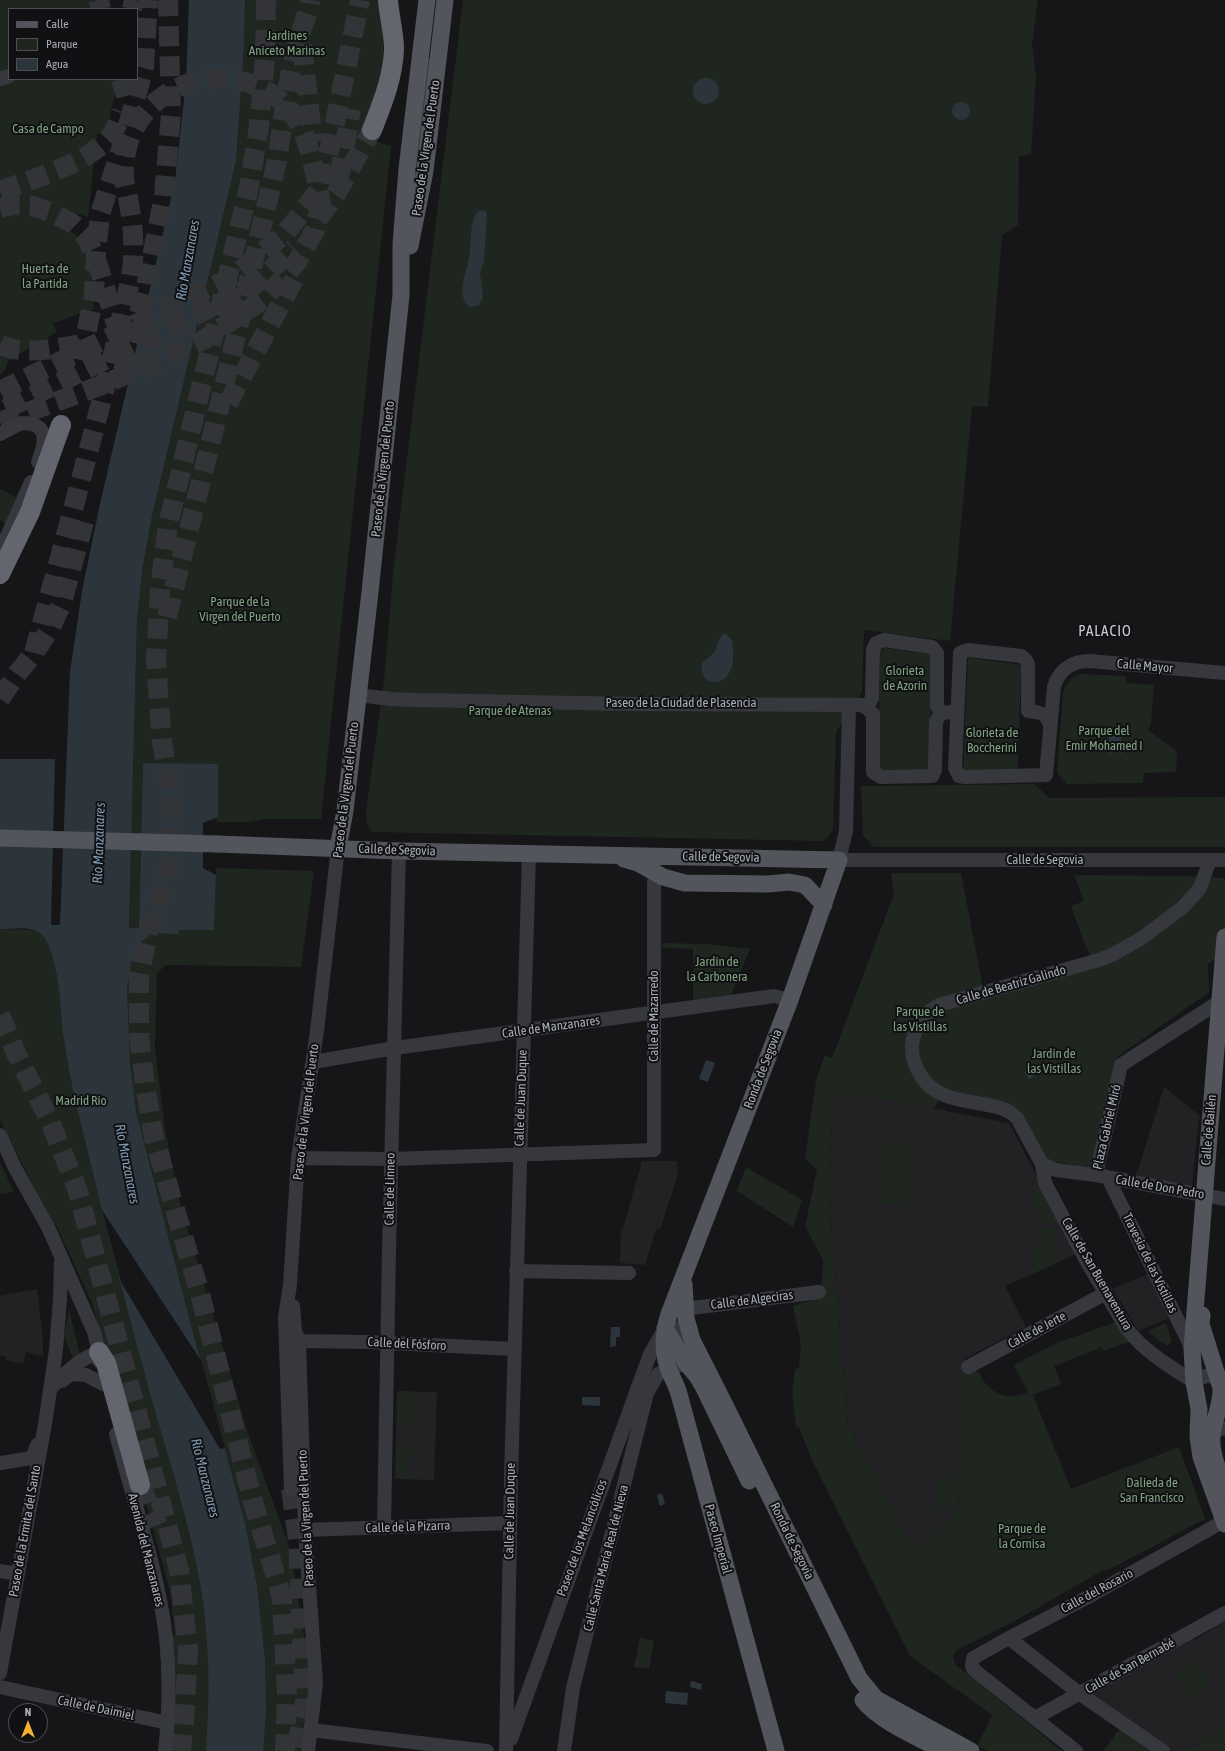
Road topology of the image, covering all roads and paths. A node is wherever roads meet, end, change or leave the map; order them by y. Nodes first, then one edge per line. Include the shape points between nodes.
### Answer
1 (388, 0) edge
2 (427, 0) edge
3 (436, 0) edge
4 (445, 0) edge
5 (372, 130) tunnel mouth
6 (401, 295) junction
7 (61, 424) dead end
8 (0, 434) edge
9 (0, 552) edge
10 (0, 574) edge
11 (1225, 673) edge
12 (358, 695) junction
13 (1052, 696) junction
14 (854, 705) junction
15 (950, 712) junction
16 (1039, 712) junction
17 (1050, 725) junction
18 (0, 838) edge
19 (338, 848) junction
20 (399, 851) junction
21 (529, 853) junction
22 (608, 854) junction
23 (839, 860) junction
24 (1210, 860) junction
25 (1225, 860) edge
26 (654, 882) dead end
27 (824, 905) junction
28 (1225, 937) edge
29 (790, 1000) junction
30 (1219, 1002) junction
31 (654, 1013) junction
32 (523, 1031) junction
33 (1225, 1043) edge
34 (395, 1048) junction
35 (313, 1062) junction
36 (0, 1136) edge
37 (519, 1156) junction
38 (298, 1158) junction
39 (391, 1159) junction
40 (1042, 1164) junction
41 (1102, 1177) junction
42 (1214, 1197) edge
43 (61, 1257) junction
44 (516, 1271) junction
45 (629, 1273) dead end
46 (684, 1278) junction
47 (290, 1285) junction
48 (819, 1292) dead end
49 (1106, 1293) junction
50 (685, 1308) junction
51 (667, 1321) junction
52 (1197, 1324) junction
53 (692, 1340) junction
54 (299, 1341) junction
55 (387, 1344) junction
56 (514, 1349) junction
57 (1192, 1349) junction
58 (99, 1352) junction
59 (650, 1354) junction
60 (686, 1363) junction
61 (968, 1367) dead end
62 (666, 1370) junction
63 (1194, 1382) junction
64 (103, 1384) junction
65 (50, 1389) junction
66 (1222, 1391) edge
67 (1198, 1402) junction
68 (45, 1424) junction
69 (1219, 1431) edge
70 (0, 1463) edge
71 (140, 1485) tunnel mouth
72 (292, 1489) tunnel mouth
73 (1225, 1489) edge
74 (1225, 1522) edge
75 (510, 1524) junction
76 (384, 1528) junction
77 (305, 1530) junction
78 (0, 1571) edge
79 (18, 1574) junction
80 (1225, 1613) edge
81 (1009, 1638) junction
82 (0, 1673) edge
83 (0, 1687) edge
84 (1080, 1694) junction
85 (1035, 1718) junction
86 (168, 1723) junction
87 (311, 1730) junction
88 (164, 1751) edge
89 (308, 1751) edge
90 (487, 1751) edge
91 (507, 1751) edge
92 (564, 1751) edge
93 (776, 1751) edge
94 (944, 1751) edge
95 (971, 1751) edge
96 (1076, 1751) edge
97 (1162, 1751) edge

1 - 5 highway via 394,49 392,68
2 - 6 main road, Paseo de la Virgen del Puerto via 407,168 401,244
3 - 6 street, Paseo de la Virgen del Puerto
4 - 6 main road, Paseo de la Virgen del Puerto via 425,171
6 - 12 main road, Paseo de la Virgen del Puerto
7 - 10 highway via 30,512
8 - 9 street via 28,423 38,427 43,433 44,444 30,485
11 - 13 street, Calle Mayor via 1090,661 1076,662 1056,678
12 - 14 street, Paseo de la Ciudad de Plasencia via 423,700
12 - 19 main road, Paseo de la Virgen del Puerto via 345,810
13 - 16 street via 1047,708
13 - 17 street
14 - 15 street via 866,705 872,698 873,650 876,643 884,640 926,646 936,650 937,706 940,711
14 - 15 street via 870,709 873,714 873,772 881,777 932,776 935,770 936,722 940,714
14 - 23 street via 846,831
15 - 16 street via 960,653 968,650 1021,656 1025,659 1028,664 1028,711
15 - 17 street via 955,768 961,777 1046,775
16 - 17 street via 1044,714
18 - 19 main road, Calle de Segovia, bridge
19 - 20 main road, Calle de Segovia
19 - 35 street, Paseo de la Virgen del Puerto
20 - 21 main road, Calle de Segovia
20 - 34 street, Calle de Linneo
21 - 22 main road, Calle de Segovia
21 - 32 street, Calle de Juan Duque
22 - 23 main road, Calle de Segovia
22 - 27 main road, Calle de Segovia via 638,862 664,877 685,883 789,882 804,885
23 - 24 street, Calle de Segovia
23 - 27 main road, Ronda de Segovia
24 - 25 street, Calle de Segovia
24 - 40 street, Calle de Beatriz Galindo via 1200,888 1183,907 1142,938 1099,960 938,1005 916,1028 912,1054 916,1069 924,1081 944,1095 1011,1112 1019,1121
26 - 31 street, Calle de Mazarredo
27 - 29 main road, Ronda de Segovia
28 - 30 main road, Calle de Bailén
29 - 31 street, Calle de Manzanares via 774,996
29 - 46 main road, Ronda de Segovia
30 - 41 street, Plaza Gabriel Miró via 1121,1065
30 - 42 main road, Calle de Bailén
31 - 32 street, Calle de Manzanares
31 - 37 street, Calle de Mazarredo via 654,1150
32 - 34 street, Calle de Manzanares
32 - 37 street, Calle de Juan Duque
33 - 42 main road, Calle de Bailén
34 - 35 street, Calle de Manzanares
34 - 39 street, Calle de Linneo
35 - 38 street, Paseo de la Virgen del Puerto
36 - 43 street, Paseo de la Ermita del Santo
37 - 39 street
37 - 44 street, Calle de Juan Duque
38 - 39 street
38 - 47 street, Paseo de la Virgen del Puerto
39 - 55 street, Calle de Linneo
40 - 41 street, Plaza Gabriel Miró via 1056,1170
40 - 49 street, Calle de San Buenaventura via 1045,1183
41 - 42 street, Calle de Don Pedro
41 - 57 street, Travesía de las Vistillas
42 - 52 main road, Calle de Bailén
43 - 58 street, Paseo de la Ermita del Santo via 94,1332
43 - 65 street, Paseo de la Ermita del Santo via 56,1350
44 - 45 street
44 - 56 street, Calle de Juan Duque
46 - 50 main road, Ronda de Segovia
46 - 51 main road, Ronda de Segovia
47 - 54 street, Paseo de la Virgen del Puerto via 295,1331
47 - 72 street, Paseo de la Virgen del Puerto via 285,1317
48 - 50 street, Calle de Algeciras
49 - 61 street, Calle de Jerte
49 - 63 street, Calle de San Buenaventura via 1136,1340
50 - 51 street, Calle de Algeciras via 679,1308
50 - 53 main road, Ronda de Segovia
51 - 53 street via 685,1332
51 - 59 street, Paseo de los Melancólicos
51 - 60 main road, Ronda de Segovia
51 - 62 main road, Paseo Imperial via 664,1346
52 - 57 main road, Calle de Bailén
52 - 66 main road
53 - 95 main road, Ronda de Segovia via 859,1678 876,1699
54 - 55 street, Calle del Fósforo
54 - 77 street, Paseo de la Virgen del Puerto
55 - 56 street, Calle del Fósforo
55 - 76 street, Calle de Linneo
56 - 75 street, Calle de Juan Duque
57 - 63 main road, Calle de Bailén
58 - 64 street, Avenida del Manzanares
58 - 65 street via 72,1366
58 - 71 highway via 106,1363
59 - 62 street via 655,1365
59 - 91 street, Paseo de los Melancólicos
60 - 62 street, Calle Santa María Real de Nieva
60 - 94 main road, Ronda de Segovia via 704,1388 851,1684 868,1707 893,1724
62 - 92 street, Calle Santa María Real de Nieva via 658,1374 647,1393 573,1688
62 - 93 main road, Paseo Imperial via 678,1389
63 - 66 street via 1212,1375
63 - 67 main road
64 - 65 street via 86,1376 71,1374
64 - 86 street, Avenida del Manzanares via 160,1601 169,1674
65 - 68 street, Paseo de la Ermita del Santo
66 - 67 street via 1212,1404
66 - 69 main road
67 - 74 main road via 1199,1452
68 - 70 street via 32,1458
68 - 79 street, Paseo de la Ermita del Santo
69 - 73 main road via 1213,1452
74 - 81 street, Calle del Rosario
75 - 76 street, Calle de la Pizarra
75 - 91 street, Calle de Juan Duque
76 - 77 street, Calle de la Pizarra
77 - 87 street, Paseo de la Virgen del Puerto via 316,1683
78 - 79 street
79 - 82 street, Paseo de la Ermita del Santo
80 - 84 street, Calle de San Bernabé
81 - 84 street
81 - 85 street, Calle del Rosario via 977,1655 972,1662 974,1670
83 - 86 street, Calle de Daimiel
84 - 85 street, Calle de San Bernabé
84 - 97 street
85 - 96 street
86 - 88 street, Avenida del Manzanares
87 - 89 street, Paseo de la Virgen del Puerto
87 - 90 street

